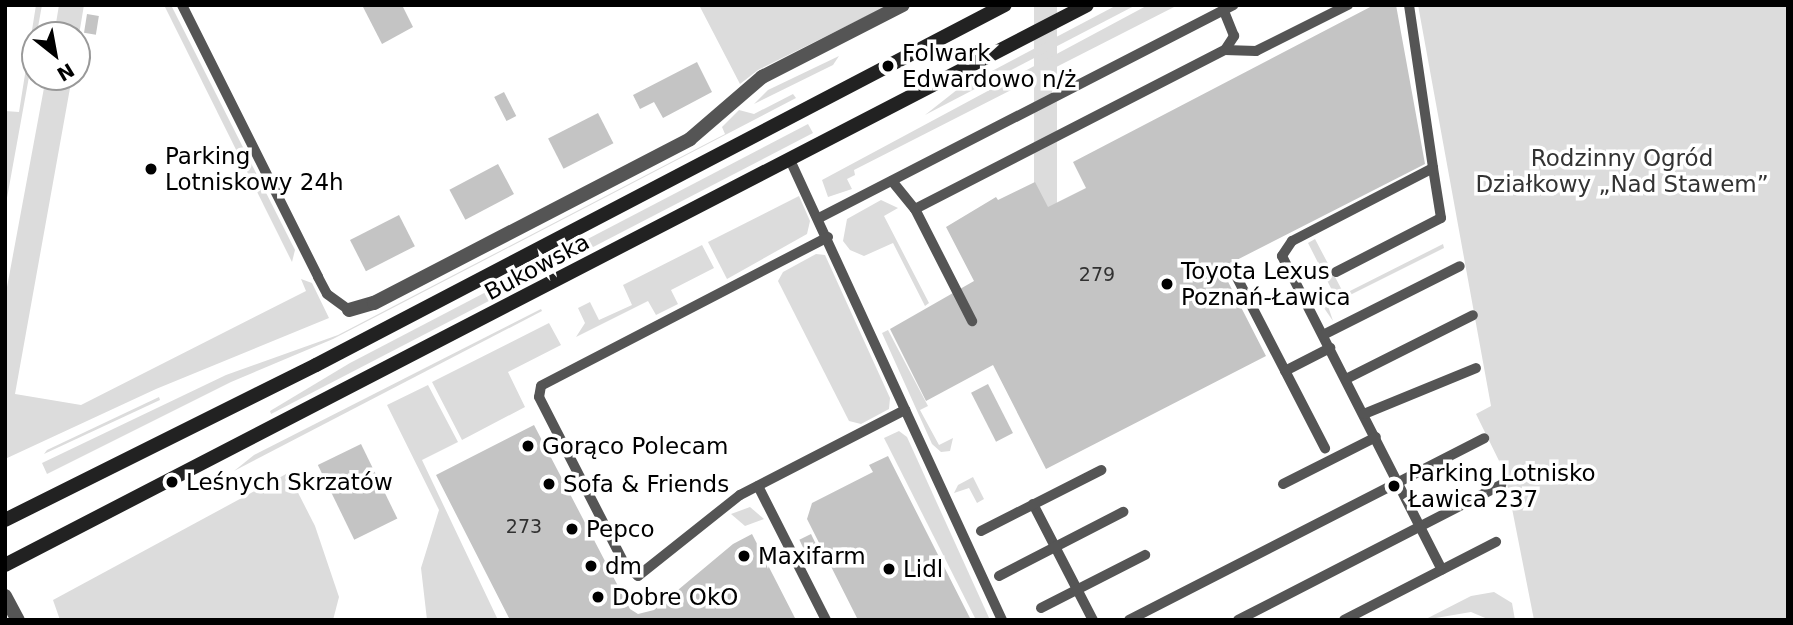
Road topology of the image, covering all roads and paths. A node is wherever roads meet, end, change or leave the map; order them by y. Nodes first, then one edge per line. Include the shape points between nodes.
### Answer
1 (182, 5) edge
2 (903, 5) edge
3 (1004, 5) edge
4 (1087, 5) edge
5 (1348, 5) edge
6 (1409, 5) edge
7 (1229, 8) edge
8 (1225, 50) junction
9 (790, 160) junction
10 (1433, 168) junction
11 (892, 181) junction
12 (915, 209) junction
13 (819, 218) junction
14 (828, 237) junction
15 (1460, 266) dead end
16 (1232, 268) dead end
17 (1336, 272) dead end
18 (349, 310) joint
19 (1473, 315) dead end
20 (972, 321) dead end
21 (1323, 335) junction
22 (1330, 348) junction
23 (1476, 368) dead end
24 (1285, 371) junction
25 (1346, 379) junction
26 (905, 410) junction
27 (1364, 414) junction
28 (1376, 437) junction
29 (1484, 438) dead end
30 (1325, 448) dead end
31 (1101, 470) dead end
32 (1398, 483) junction
33 (1283, 484) dead end
34 (1501, 485) dead end
35 (758, 486) junction
36 (1033, 504) junction
37 (1123, 512) dead end
38 (5, 520) edge
39 (1420, 527) junction
40 (981, 531) dead end
41 (1496, 542) dead end
42 (1055, 547) junction
43 (1145, 555) dead end
44 (5, 565) edge
45 (1442, 570) junction
46 (999, 576) dead end
47 (1077, 590) junction
48 (5, 596) edge
49 (1041, 608) dead end
50 (18, 620) edge
51 (826, 620) edge
52 (1002, 620) edge
53 (1093, 620) edge
54 (1129, 620) edge
55 (1238, 620) edge
56 (1344, 620) edge

1 - 18 lane via 322,286
2 - 18 street via 762,77 690,139 374,303
3 - 38 main road, Bukowska via 316,365
4 - 9 main road, Bukowska
5 - 8 lane via 1256,51
6 - 10 lane
7 - 8 lane via 1234,36
7 - 11 lane
8 - 12 lane
9 - 13 lane
9 - 44 main road, Bukowska
10 - 17 lane via 1441,218
10 - 21 lane via 1284,248 1282,256
11 - 12 lane
11 - 13 lane
12 - 20 lane
13 - 14 lane
14 - 26 lane
14 - 35 lane via 537,391 633,574 645,573 740,495
15 - 21 lane
16 - 24 lane
19 - 25 lane
21 - 22 lane
22 - 24 lane
22 - 25 lane
23 - 27 lane
24 - 30 lane
25 - 27 lane
26 - 35 lane
26 - 52 lane
27 - 28 lane
28 - 32 lane
28 - 33 lane
29 - 32 lane
31 - 36 lane
32 - 39 lane
32 - 54 lane
34 - 39 lane
35 - 51 lane
36 - 40 lane
36 - 42 lane
37 - 42 lane
39 - 45 lane
39 - 55 lane
41 - 45 lane
42 - 46 lane
42 - 47 lane
43 - 47 lane
45 - 56 lane
47 - 49 lane
47 - 53 lane
48 - 50 street

